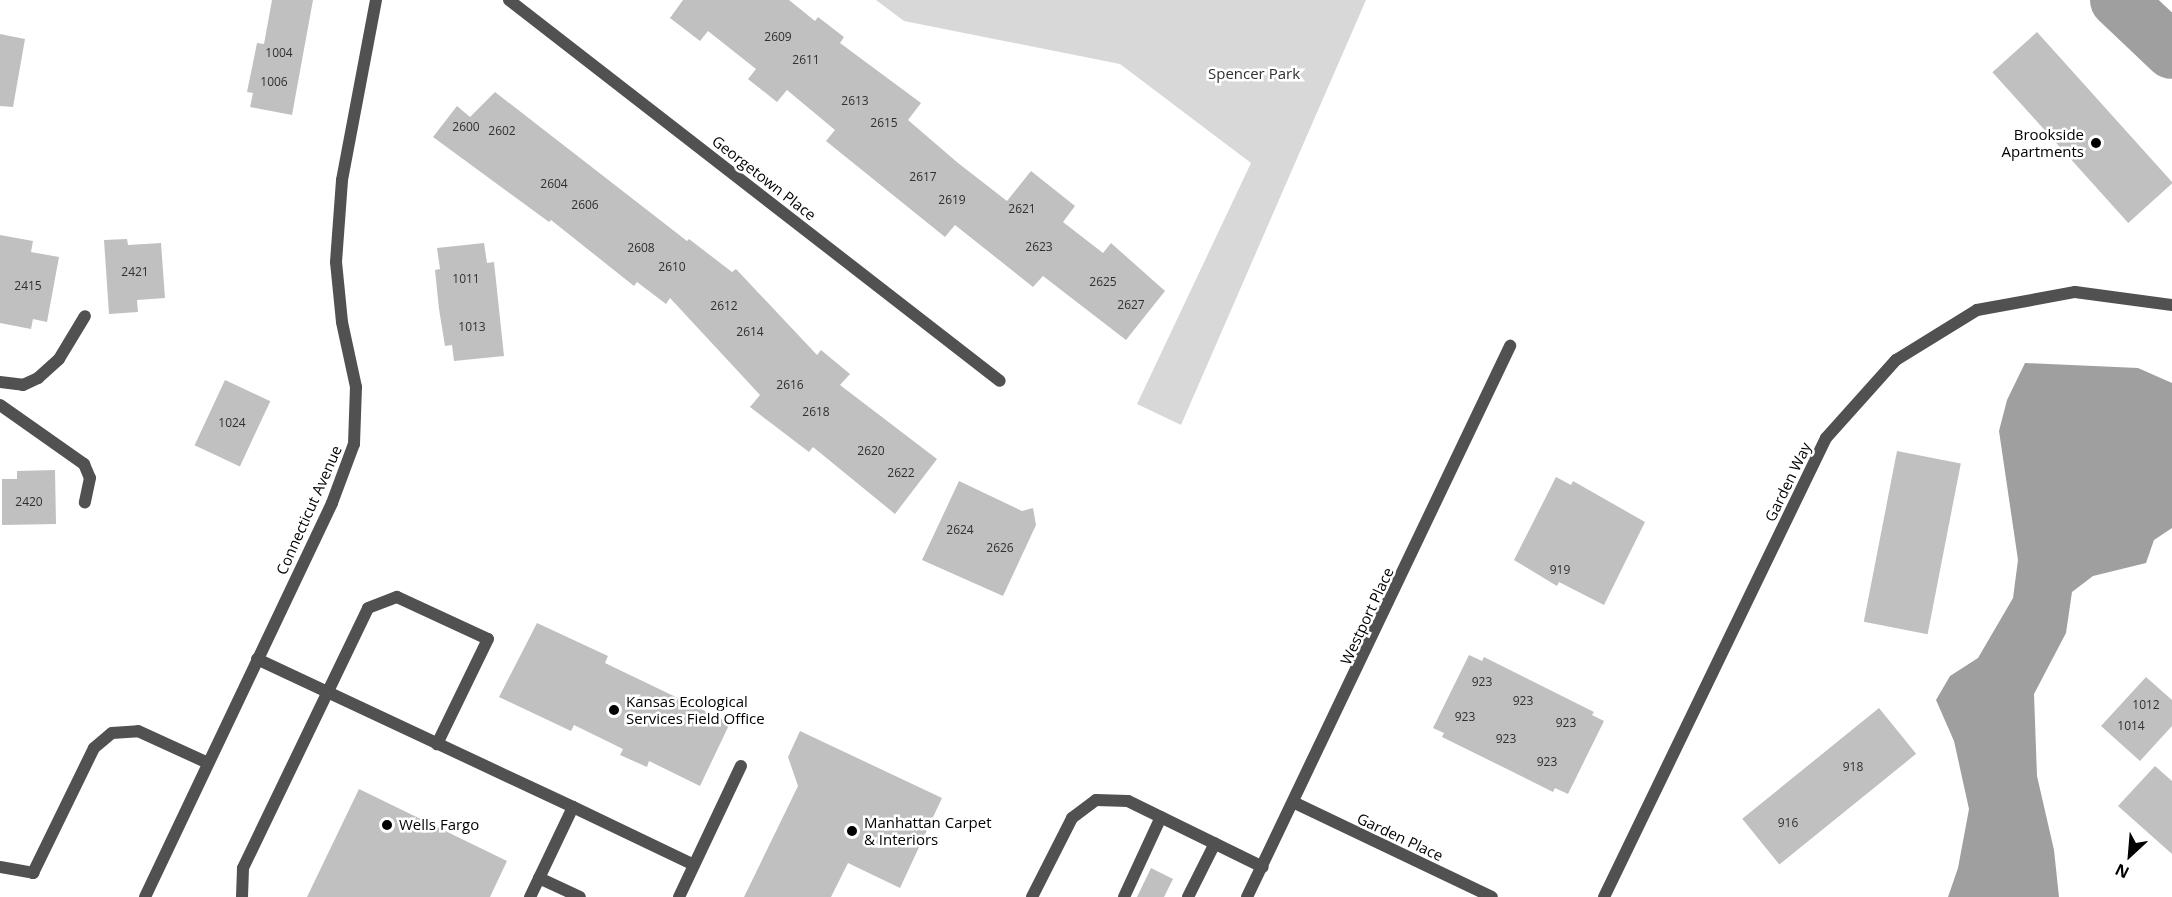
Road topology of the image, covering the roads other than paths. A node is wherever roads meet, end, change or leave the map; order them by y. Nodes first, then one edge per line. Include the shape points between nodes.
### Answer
1 (376, 0) edge
2 (509, 0) edge
3 (2172, 305) edge
4 (85, 316) dead end
5 (1510, 346) dead end
6 (1000, 381) dead end
7 (0, 382) edge
8 (0, 405) edge
9 (85, 502) dead end
10 (257, 658) junction
11 (327, 692) junction
12 (437, 744) junction
13 (208, 763) junction
14 (741, 766) dead end
15 (1295, 803) junction
16 (573, 807) junction
17 (1161, 818) junction
18 (1215, 843) junction
19 (694, 865) junction
20 (0, 867) edge
21 (1263, 867) junction
22 (539, 878) junction
23 (145, 897) edge
24 (242, 897) edge
25 (530, 897) edge
26 (580, 897) edge
27 (679, 897) edge
28 (1032, 897) edge
29 (1124, 897) edge
30 (1188, 897) edge
31 (1247, 897) edge
32 (1492, 897) edge
33 (1604, 897) edge

1 - 10 street, Connecticut Avenue via 342,180 336,262 342,322 356,387 354,444 332,503
2 - 6 street, Georgetown Place
3 - 33 street, Garden Way via 2075,292 1977,310 1896,360 1826,438
4 - 7 street via 59,359 38,378 23,385
5 - 15 street, Westport Place
8 - 9 street via 84,464 90,478
10 - 11 street
10 - 13 street, Connecticut Avenue
11 - 12 street
11 - 12 street via 368,608 397,597 488,639
11 - 24 street via 243,868
12 - 16 street
13 - 20 street via 138,731 112,733 94,748 33,873
13 - 23 street, Connecticut Avenue
14 - 19 street
15 - 21 street, Westport Place
15 - 32 street, Garden Place
16 - 19 street
16 - 22 street
17 - 18 street
17 - 28 street via 1128,801 1096,800 1072,818
17 - 29 street
18 - 21 street
18 - 30 street
19 - 27 street
21 - 31 street, Westport Place
22 - 25 street
22 - 26 street

